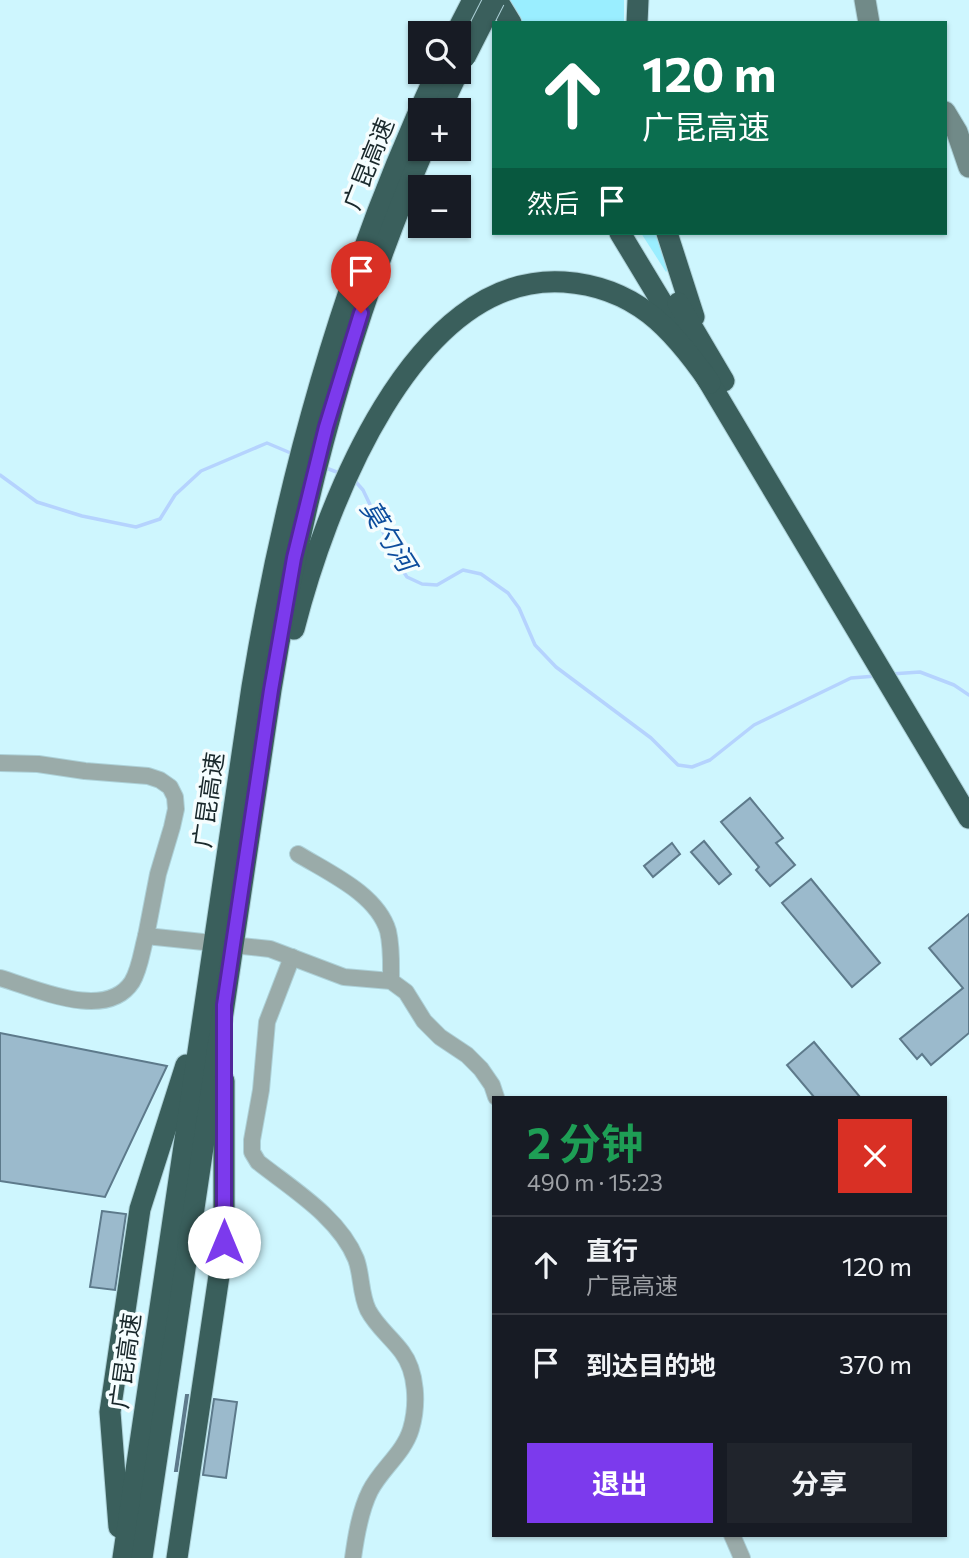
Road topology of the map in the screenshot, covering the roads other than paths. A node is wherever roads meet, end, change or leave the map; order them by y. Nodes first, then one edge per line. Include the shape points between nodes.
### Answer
1 (460, 0) edge
2 (472, 0) edge
3 (482, 0) edge
4 (496, 0) edge
5 (638, 0) edge
6 (866, 0) edge
7 (453, 21) edge
8 (457, 21) edge
9 (494, 21) edge
10 (510, 21) edge
11 (637, 21) edge
12 (869, 21) edge
13 (471, 48) edge
14 (947, 115) edge
15 (408, 153) edge
16 (419, 161) edge
17 (969, 167) edge
18 (622, 235) edge
19 (637, 235) edge
20 (668, 235) edge
21 (347, 325) junction
22 (716, 380) junction
23 (278, 631) junction
24 (916, 715) junction
25 (0, 763) edge
26 (969, 792) edge
27 (969, 818) edge
28 (298, 854) dead end
29 (146, 936) junction
30 (292, 957) junction
31 (0, 978) edge
32 (391, 981) junction
33 (215, 1004) junction
34 (496, 1096) edge
35 (733, 1537) edge
36 (122, 1558) edge
37 (142, 1558) edge
38 (177, 1558) edge
39 (353, 1558) edge
40 (742, 1558) edge

1 - 7 highway
2 - 8 highway
3 - 9 highway
4 - 10 highway
4 - 13 highway, 广昆高速, bridge
5 - 11 highway
6 - 12 main road
14 - 17 main road
15 - 21 highway, 广昆高速 via 370,229
16 - 21 highway, 广昆高速
18 - 22 highway
19 - 22 highway
20 - 22 highway
21 - 23 highway, 广昆高速
22 - 23 highway via 668,329 617,294 557,282 522,286 488,297 445,328 370,431
22 - 24 highway
23 - 33 highway, 广昆高速
23 - 33 highway, 广昆高速 via 242,888
24 - 26 highway
24 - 27 highway
25 - 29 street via 148,776 170,787 176,809
28 - 32 street via 354,889 377,910 392,951
29 - 30 street via 270,949
29 - 31 street via 132,982 108,1000 59,997
30 - 32 street via 344,977
30 - 39 street via 267,1023 252,1152 258,1162 321,1213 349,1245 369,1311 410,1365 415,1391 411,1431 370,1492
32 - 34 street via 406,992 440,1037 481,1069
33 - 36 highway, 广昆高速
33 - 36 highway via 140,1209 110,1412
33 - 37 highway, 广昆高速
33 - 38 highway via 224,1242
35 - 40 street

